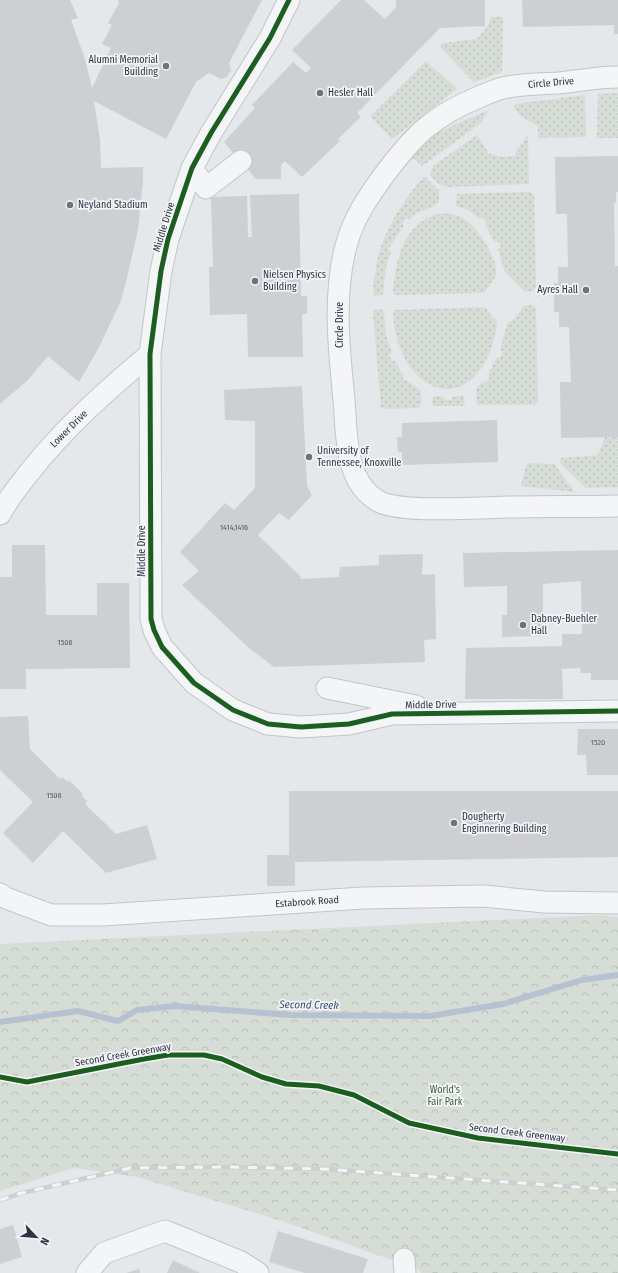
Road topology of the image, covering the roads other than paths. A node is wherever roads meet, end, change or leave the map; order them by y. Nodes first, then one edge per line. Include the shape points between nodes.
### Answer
1 (288, 0) edge
2 (618, 77) edge
3 (241, 161) dead end
4 (192, 168) junction
5 (150, 354) junction
6 (618, 506) edge
7 (0, 514) edge
8 (326, 688) dead end
9 (618, 711) edge
10 (450, 714) junction
11 (0, 894) edge
12 (618, 903) edge
13 (88, 1273) edge
14 (258, 1273) edge

1 - 4 street, Middle Drive via 270,38
2 - 6 street, Circle Drive via 502,88 438,117 402,150 368,197 346,246 339,304 340,351 349,460 368,493 379,501 390,506 425,508
3 - 4 street via 206,188
4 - 5 street, Middle Drive via 168,240 161,271
5 - 7 street, Lower Drive via 47,450 6,502
5 - 10 street, Middle Drive via 151,619 162,647 194,683 233,710 268,724 301,727 349,724 392,714
8 - 10 street
9 - 10 street, Middle Drive
11 - 12 street, Estabrook Road via 51,915 103,915 363,898 483,896 544,902
13 - 14 street via 104,1253 165,1231 241,1262

